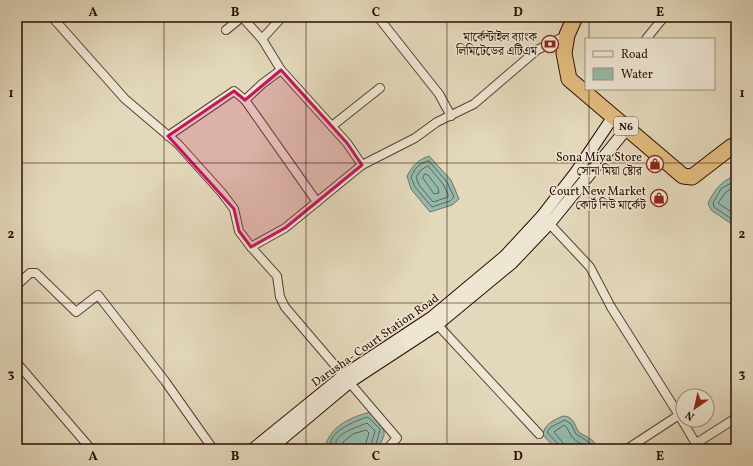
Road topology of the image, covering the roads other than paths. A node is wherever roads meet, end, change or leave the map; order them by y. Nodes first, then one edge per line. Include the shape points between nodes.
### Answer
1 (52, 17) edge
2 (242, 17) edge
3 (282, 17) edge
4 (378, 17) edge
5 (575, 17) edge
6 (664, 17) edge
7 (226, 30) dead end
8 (567, 35) junction
9 (647, 38) edge
10 (262, 40) junction
11 (282, 70) junction
12 (380, 88) dead end
13 (245, 100) junction
14 (451, 116) junction
15 (613, 117) junction
16 (332, 126) junction
17 (628, 127) junction
18 (168, 136) junction
19 (736, 145) edge
20 (362, 166) junction
21 (317, 202) junction
22 (546, 220) junction
23 (251, 248) junction
24 (17, 285) edge
25 (435, 321) junction
26 (17, 363) edge
27 (347, 379) junction
28 (675, 409) edge
29 (675, 418) edge
30 (736, 418) edge
31 (687, 428) edge
32 (539, 434) dead end
33 (276, 444) edge
34 (697, 446) edge
35 (90, 449) edge
36 (213, 449) edge
37 (254, 449) edge
38 (387, 449) edge
39 (627, 449) edge

1 - 18 street via 125,99
2 - 7 street
2 - 10 street
3 - 10 street
4 - 14 street via 439,94
5 - 8 highway, N6
6 - 9 street
8 - 14 street via 538,50 474,104
8 - 15 highway, N6 via 564,53 570,78
10 - 11 street
11 - 13 street
11 - 16 street
12 - 16 street
13 - 18 street via 234,91
13 - 21 street
14 - 20 street via 436,122 415,138
15 - 17 highway, N6
15 - 22 street, Darusha- Court Station Road
16 - 20 street
17 - 19 highway, N6 via 683,176 692,177
17 - 22 street, Darusha- Court Station Road
18 - 23 street via 178,144 234,209 239,231
20 - 21 street
21 - 23 street via 285,228
22 - 25 street, Darusha- Court Station Road
22 - 28 street via 590,267
23 - 27 street via 277,276 280,297 285,307
24 - 36 street via 30,273 36,273 76,312 98,295 165,381
25 - 27 street, Darusha- Court Station Road
25 - 32 street
26 - 35 street
27 - 33 street, Darusha- Court Station Road
27 - 38 street via 397,438
29 - 39 street
30 - 34 street
31 - 34 street
33 - 37 street, Darusha- Court Station Road

